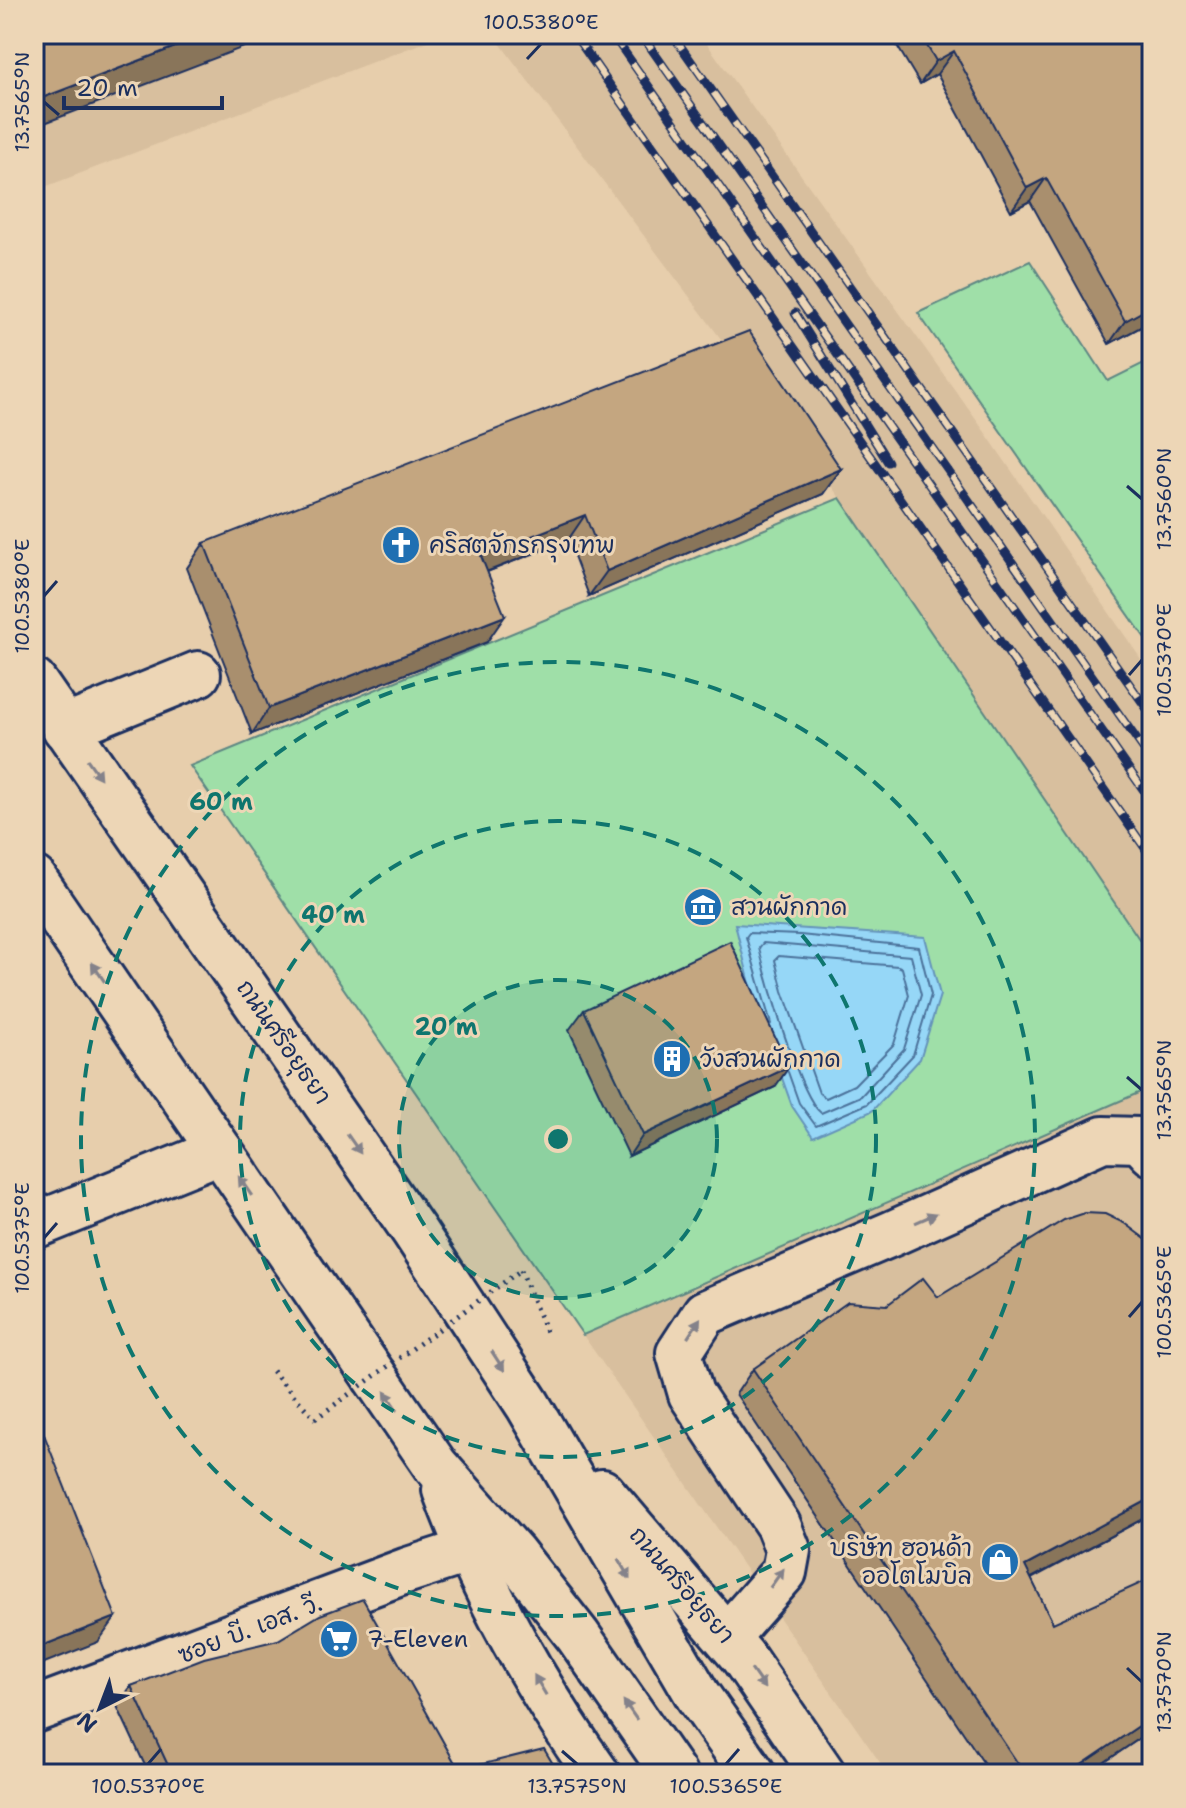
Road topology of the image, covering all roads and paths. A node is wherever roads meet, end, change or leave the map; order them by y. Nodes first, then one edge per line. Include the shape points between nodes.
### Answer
1 (198, 674) dead end
2 (34, 682) edge
3 (65, 728) junction
4 (34, 879) edge
5 (220, 1151) junction
6 (1152, 1153) edge
7 (34, 1226) edge
8 (546, 1332) dead end
9 (272, 1371) dead end
10 (528, 1405) junction
11 (435, 1465) junction
12 (467, 1551) junction
13 (727, 1637) junction
14 (34, 1710) edge
15 (597, 1774) edge
16 (674, 1774) edge
17 (753, 1774) edge
18 (823, 1774) edge

1 - 3 main road
2 - 3 main road, ถนนศรีอยุธยา
3 -> 10 main road, ถนนศรีอยุธยา via 414,1231
5 -> 4 main road
5 - 7 main road
11 -> 5 main road
13 -> 6 main road via 784,1572 788,1550 778,1525 691,1394 679,1353 705,1313 1103,1139 1140,1140
8 - 9 path, bridge via 521,1270 315,1419
10 - 13 main road, ถนนศรีอยุธยา
10 -> 17 main road, ถนนศรีอยุธยา via 698,1696
11 - 12 main road
16 -> 11 main road via 559,1612
12 - 14 main road, ซอย บี. เอส. วี.
15 -> 12 main road via 512,1638
13 -> 18 main road, ถนนศรีอยุธยา

